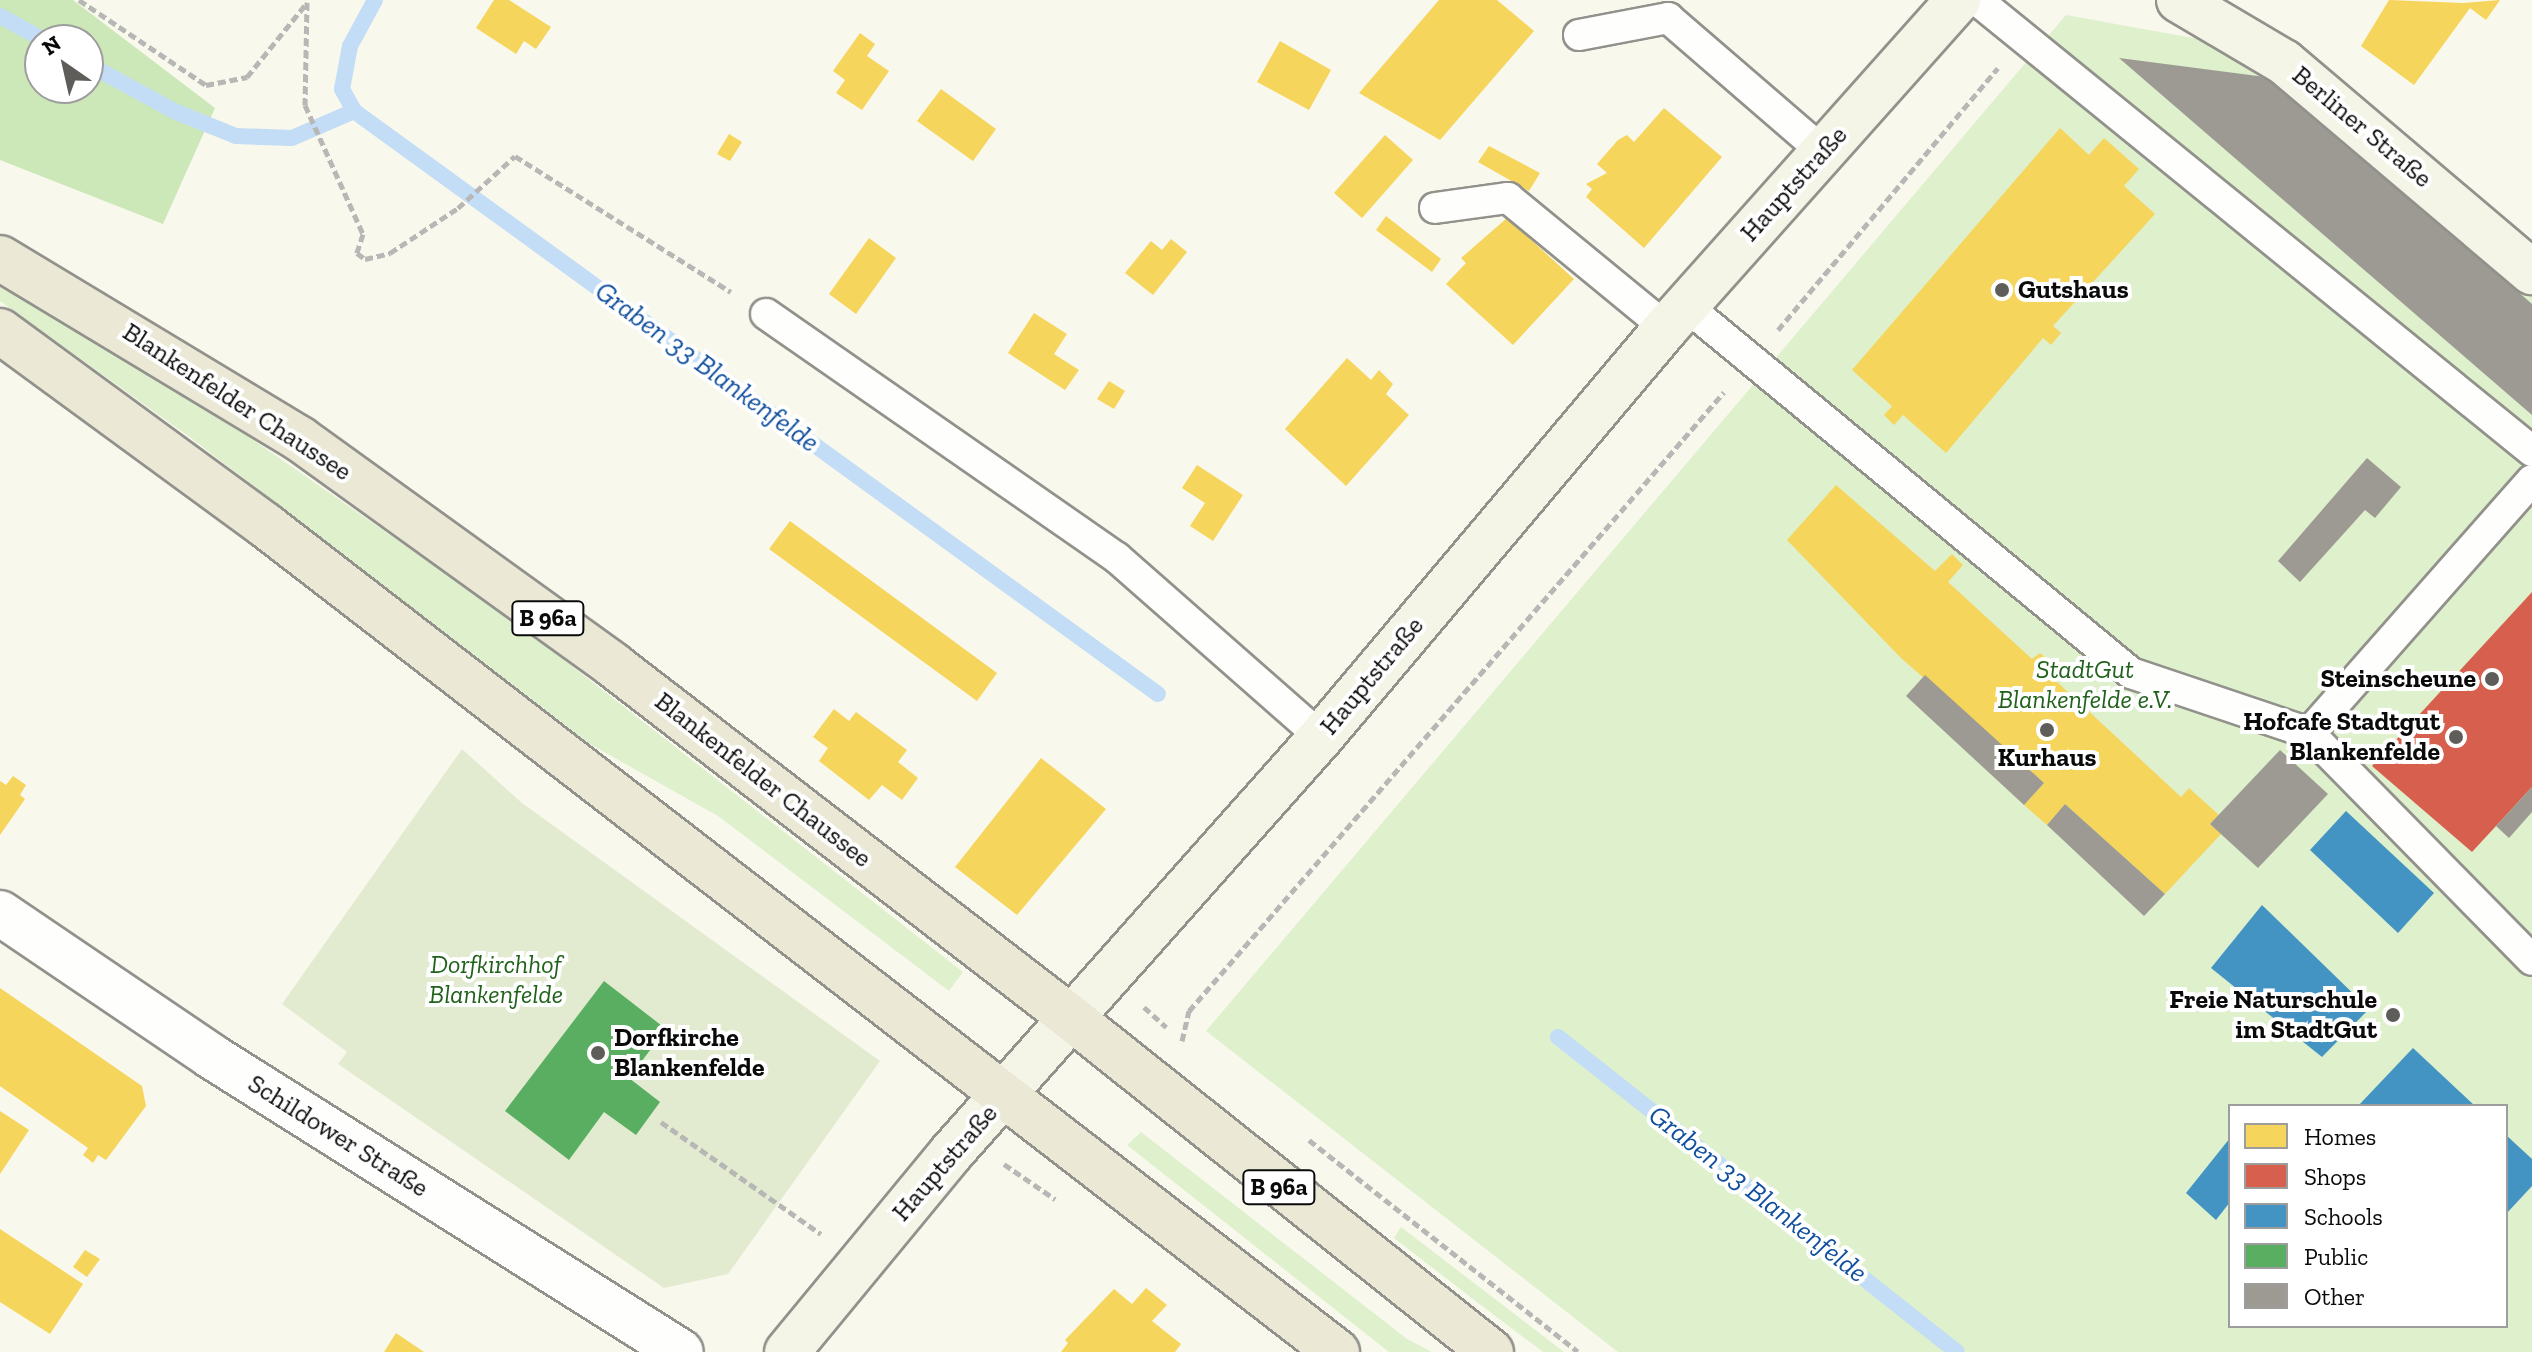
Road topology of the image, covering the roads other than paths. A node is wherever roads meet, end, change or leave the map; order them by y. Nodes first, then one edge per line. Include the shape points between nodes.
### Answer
1 (1958, 0) edge
2 (1977, 0) edge
3 (2179, 0) edge
4 (1579, 35) dead end
5 (1822, 151) junction
6 (1435, 208) dead end
7 (0, 258) edge
8 (2532, 272) edge
9 (766, 314) road end
10 (1676, 317) junction
11 (0, 331) edge
12 (2532, 451) edge
13 (2532, 480) edge
14 (2309, 733) junction
15 (1321, 737) junction
16 (0, 913) edge
17 (2532, 960) edge
18 (1070, 1017) junction
19 (1003, 1096) junction
20 (681, 1352) edge
21 (787, 1352) edge
22 (1337, 1352) edge
23 (1491, 1352) edge

1 - 5 street, Hauptstraße
2 - 12 lane
3 - 8 street, Berliner Straße via 2284,62
4 - 5 lane via 1668,18
5 - 10 street, Hauptstraße
6 - 10 lane via 1508,198
7 - 18 main road, Blankenfelder Chaussee / B 96a via 300,439 613,665
9 - 15 lane via 1117,558
10 - 14 lane via 1751,361 2131,673
10 - 15 street, Hauptstraße
11 - 19 main road via 265,525
13 - 14 lane
14 - 17 lane
15 - 18 street, Hauptstraße
16 - 20 street, Schildower Straße via 211,1056
18 - 19 street, Hauptstraße
18 - 23 main road, Blankenfelder Chaussee / B 96a
19 - 21 street, Hauptstraße
19 - 22 main road

